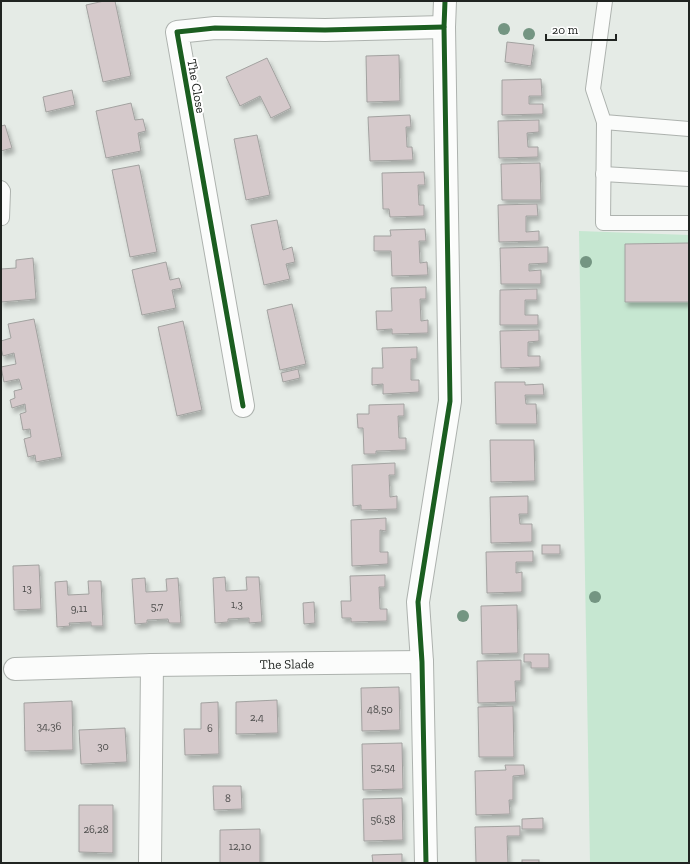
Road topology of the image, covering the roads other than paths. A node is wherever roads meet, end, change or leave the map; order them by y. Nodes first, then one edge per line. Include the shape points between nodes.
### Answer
1 (445, 1) edge
2 (605, 1) edge
3 (444, 27) junction
4 (604, 122) junction
5 (689, 129) edge
6 (603, 174) junction
7 (689, 179) edge
8 (1, 188) edge
9 (2, 218) dead end
10 (689, 223) edge
11 (243, 406) dead end
12 (422, 662) junction
13 (152, 665) junction
14 (15, 668) dead end
15 (150, 863) edge
16 (426, 863) edge

1 - 3 street
2 - 4 lane via 593,89
3 - 11 street, The Close via 325,30 215,28 177,32
3 - 12 street via 450,401 418,602
4 - 5 lane
4 - 6 lane
6 - 7 lane
6 - 10 lane via 603,223
8 - 9 lane
12 - 13 street, The Slade
12 - 16 street
13 - 14 street, The Slade
13 - 15 street

